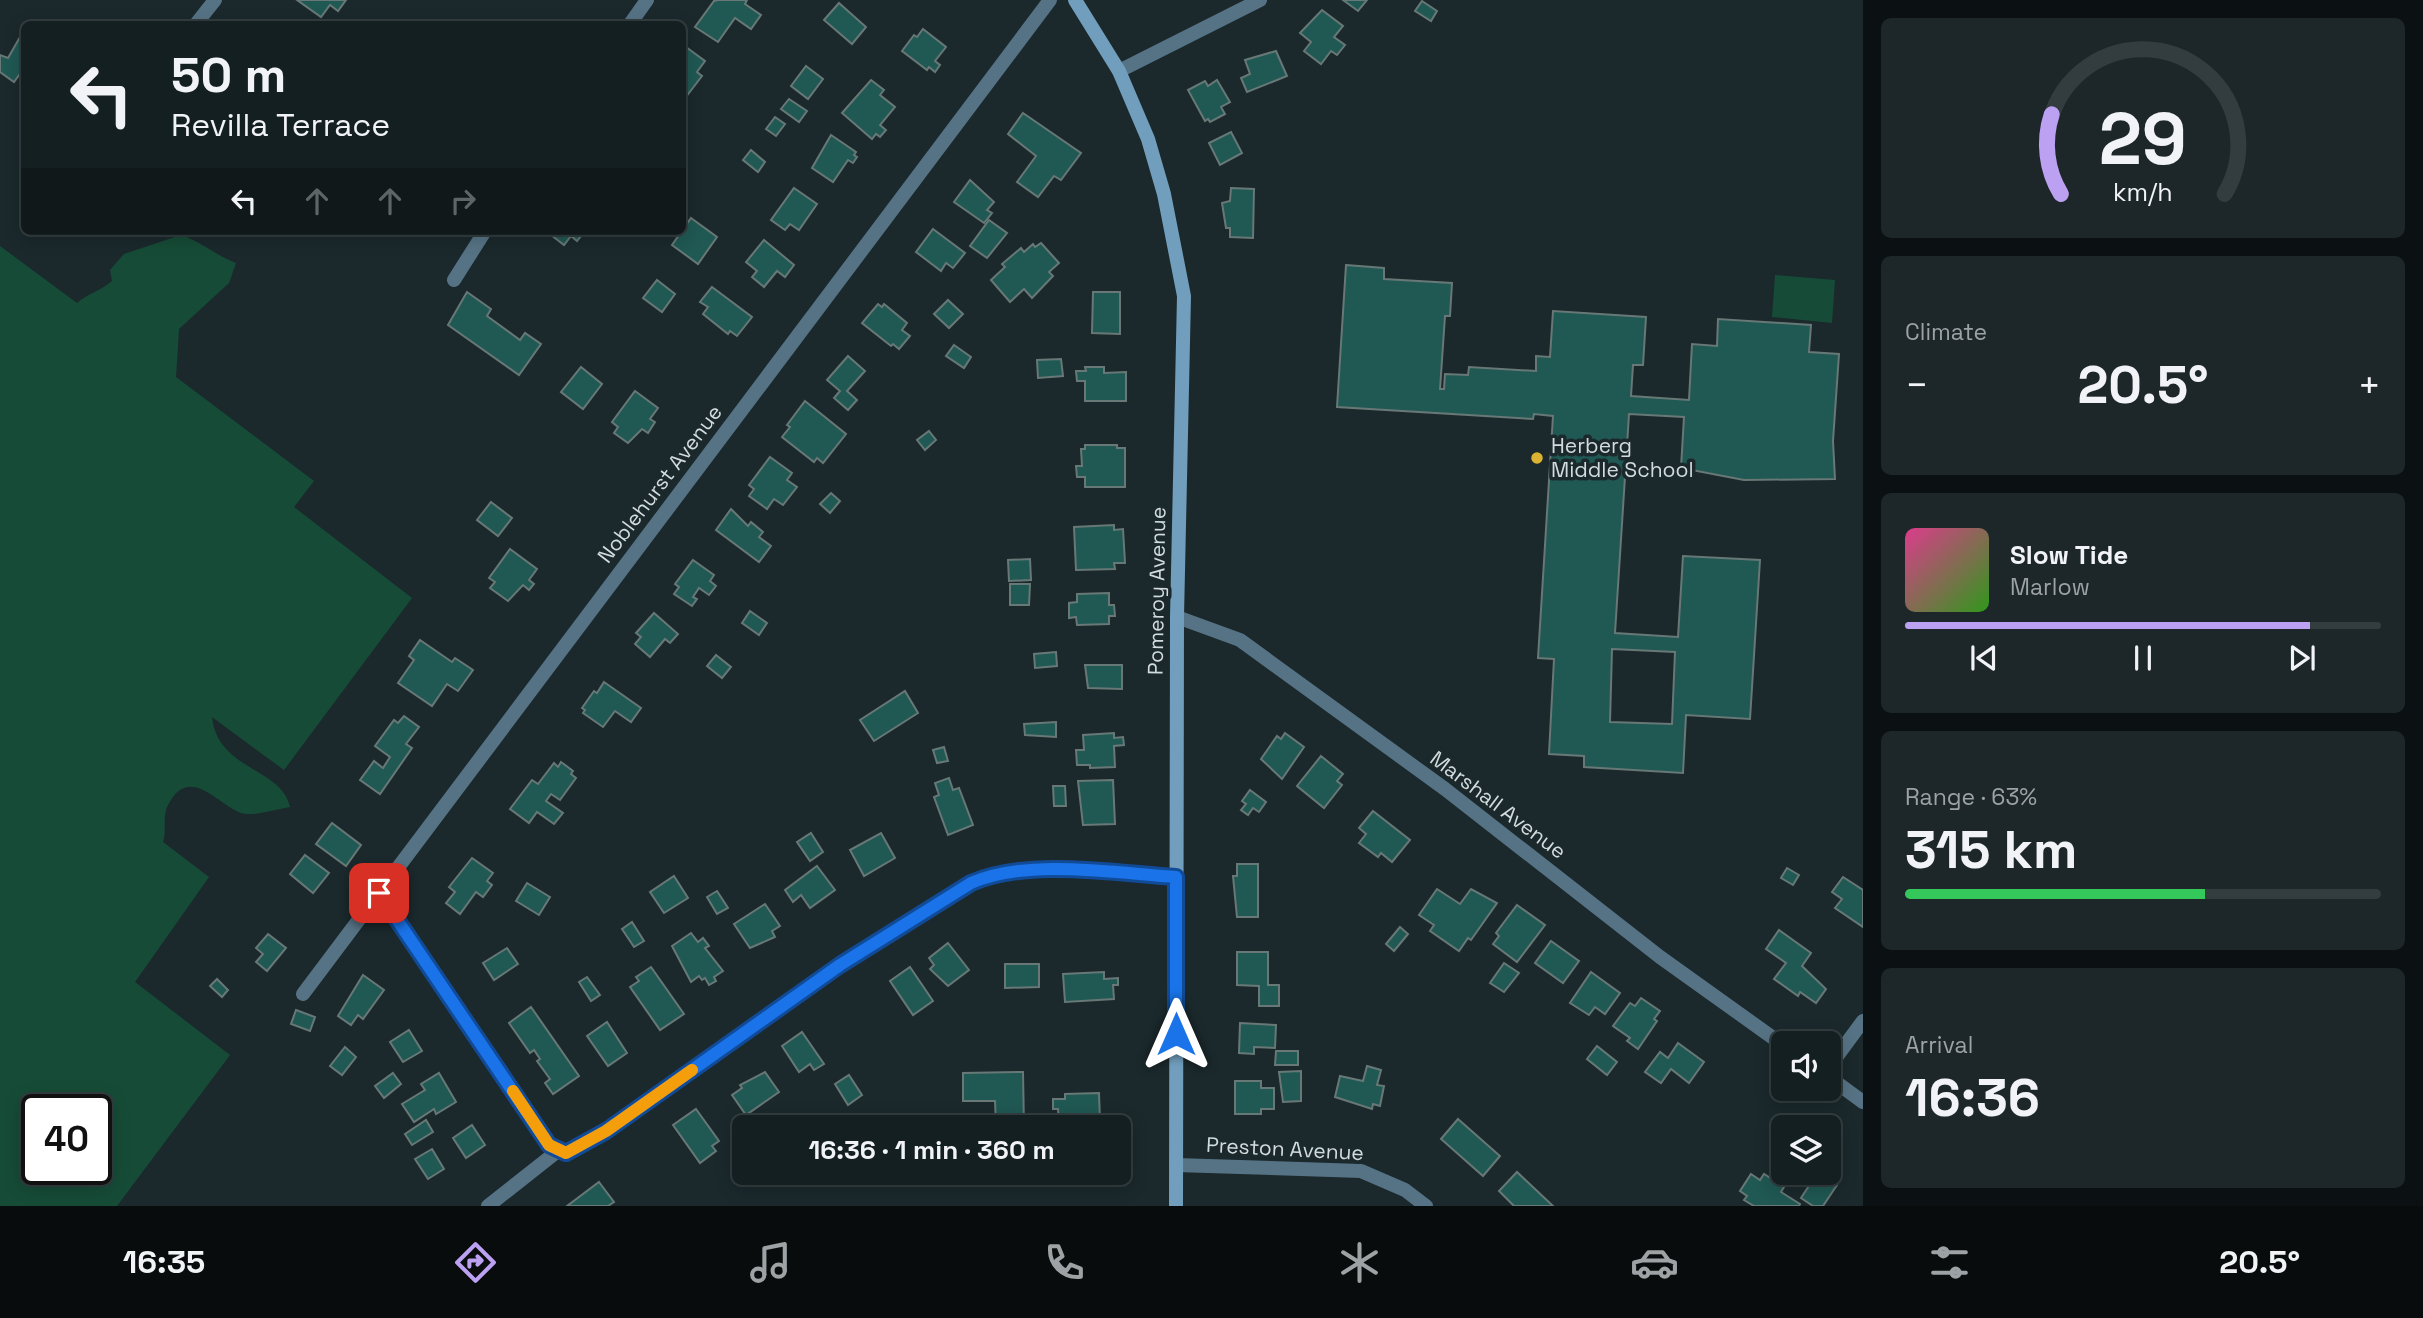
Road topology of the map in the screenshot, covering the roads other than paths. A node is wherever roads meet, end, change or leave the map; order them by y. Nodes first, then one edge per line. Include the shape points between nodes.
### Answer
1 (215, 0) edge
2 (647, 0) edge
3 (1050, 0) edge
4 (1075, 0) edge
5 (1260, 0) edge
6 (198, 21) edge
7 (632, 21) edge
8 (1119, 71) junction
9 (482, 235) edge
10 (454, 280) dead end
11 (1177, 617) junction
12 (1176, 877) junction
13 (379, 893) junction
14 (303, 994) dead end
15 (1863, 1021) edge
16 (1771, 1036) edge
17 (1841, 1051) edge
18 (1841, 1086) edge
19 (1863, 1102) edge
20 (559, 1150) junction
21 (1176, 1165) junction
22 (488, 1206) edge
23 (1176, 1206) edge
24 (1426, 1206) edge

1 - 6 street
2 - 7 street
3 - 13 street, Noblehurst Avenue
4 - 8 street, Pomeroy Avenue
5 - 8 street
8 - 11 street, Pomeroy Avenue via 1148,139 1164,194 1184,296
9 - 10 street
11 - 12 street, Pomeroy Avenue
11 - 16 street, Marshall Avenue via 1240,640
12 - 20 street via 1055,870 991,874 840,965 606,1131 566,1153
12 - 21 street, Pomeroy Avenue
13 - 14 street, Noblehurst Avenue
13 - 20 street via 549,1145
15 - 17 street
18 - 19 street
20 - 22 street
21 - 23 street, Pomeroy Avenue
21 - 24 street, Preston Avenue via 1361,1171 1405,1190

